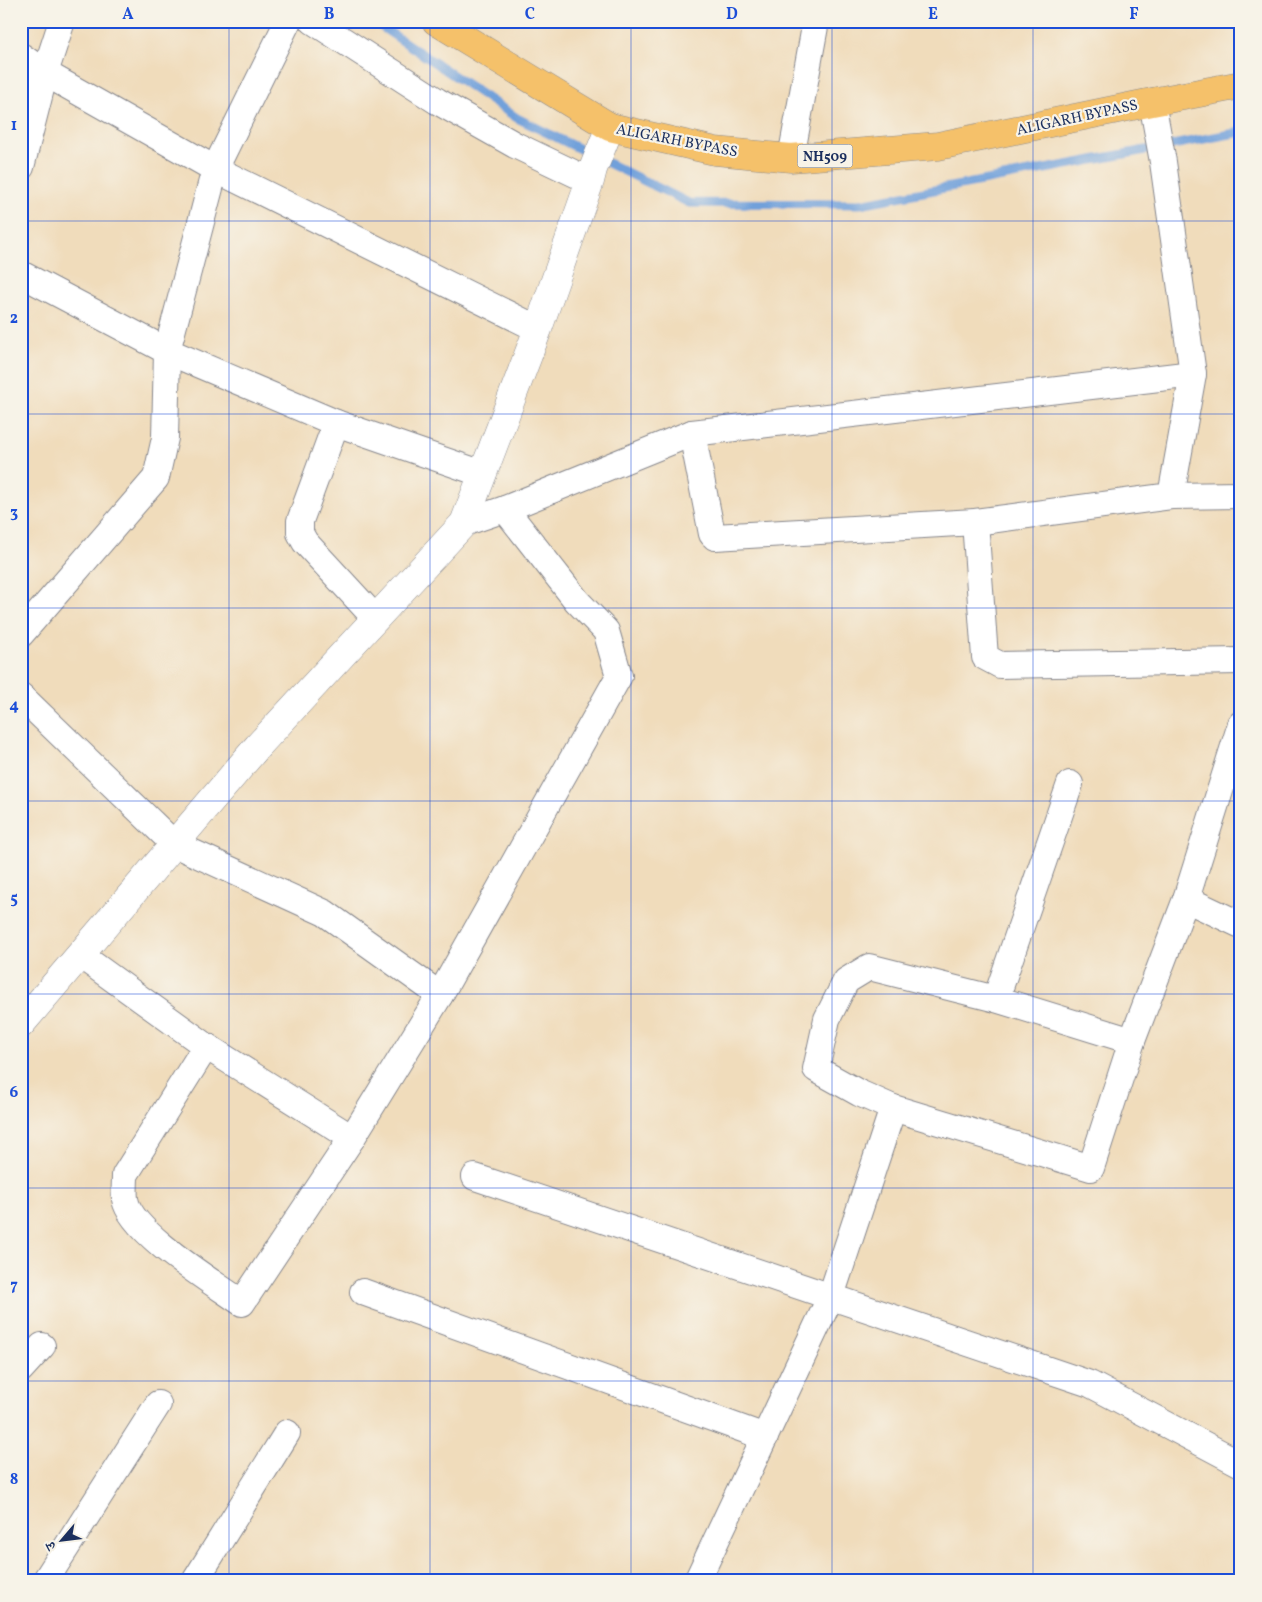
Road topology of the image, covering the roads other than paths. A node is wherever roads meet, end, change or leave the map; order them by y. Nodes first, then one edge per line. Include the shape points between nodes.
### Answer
1 (62, 21) edge
2 (288, 21) edge
3 (313, 21) edge
4 (436, 21) edge
5 (816, 21) edge
6 (21, 56) edge
7 (45, 73) junction
8 (1241, 85) edge
9 (1154, 112) junction
10 (606, 135) junction
11 (792, 158) junction
12 (21, 168) edge
13 (215, 169) junction
14 (591, 175) junction
15 (21, 274) edge
16 (538, 329) junction
17 (167, 351) junction
18 (1193, 374) junction
19 (336, 423) junction
20 (692, 433) junction
21 (483, 474) junction
22 (1241, 495) edge
23 (1171, 496) junction
24 (506, 509) junction
25 (975, 522) junction
26 (464, 523) junction
27 (376, 619) junction
28 (21, 634) edge
29 (1241, 661) edge
30 (21, 696) edge
31 (1241, 724) edge
32 (1070, 784) dead end
33 (174, 844) junction
34 (1186, 899) junction
35 (1241, 925) edge
36 (80, 955) junction
37 (440, 995) junction
38 (996, 999) junction
39 (21, 1024) edge
40 (1132, 1041) junction
41 (206, 1046) junction
42 (893, 1108) junction
43 (352, 1138) junction
44 (475, 1177) dead end
45 (363, 1292) dead end
46 (831, 1296) junction
47 (42, 1346) dead end
48 (21, 1369) edge
49 (158, 1404) dead end
50 (287, 1433) dead end
51 (764, 1437) junction
52 (1241, 1464) edge
53 (45, 1581) edge
54 (195, 1581) edge
55 (696, 1581) edge

1 - 7 street
2 - 13 street
3 - 14 street via 437,101 515,145
4 - 10 highway, ALIGARH BYPASS / NH509
5 - 11 street
6 - 7 street
7 - 12 street
7 - 13 street
8 - 9 highway, ALIGARH BYPASS / NH509
9 - 11 highway, ALIGARH BYPASS / NH509 via 938,146
9 - 18 street
10 - 11 highway, ALIGARH BYPASS / NH509 via 715,151
10 - 14 street
13 - 16 street
13 - 17 street
14 - 16 street
15 - 17 street
16 - 21 street
17 - 19 street
17 - 28 street via 165,438 156,478
18 - 20 street
18 - 23 street
19 - 21 street
19 - 27 street via 300,521 300,533
20 - 24 street
20 - 25 street via 715,537
21 - 26 street
22 - 23 street
23 - 25 street
24 - 26 street
24 - 37 street via 577,601 606,632 619,676
25 - 29 street via 985,657 992,661 1000,665
26 - 27 street
27 - 33 street via 258,746
30 - 33 street
31 - 34 street
32 - 38 street
33 - 36 street
33 - 37 street via 325,913
34 - 35 street
34 - 40 street
36 - 39 street
36 - 41 street
37 - 43 street
38 - 40 street
38 - 42 street via 869,966 846,982 826,1019 816,1069
40 - 42 street via 1091,1168
41 - 43 street
41 - 43 street via 126,1175 125,1199 132,1217 155,1242 242,1303
42 - 46 street
44 - 46 street
45 - 51 street
46 - 51 street
46 - 52 street via 1090,1384
47 - 48 street
49 - 53 street
50 - 54 street
51 - 55 street

